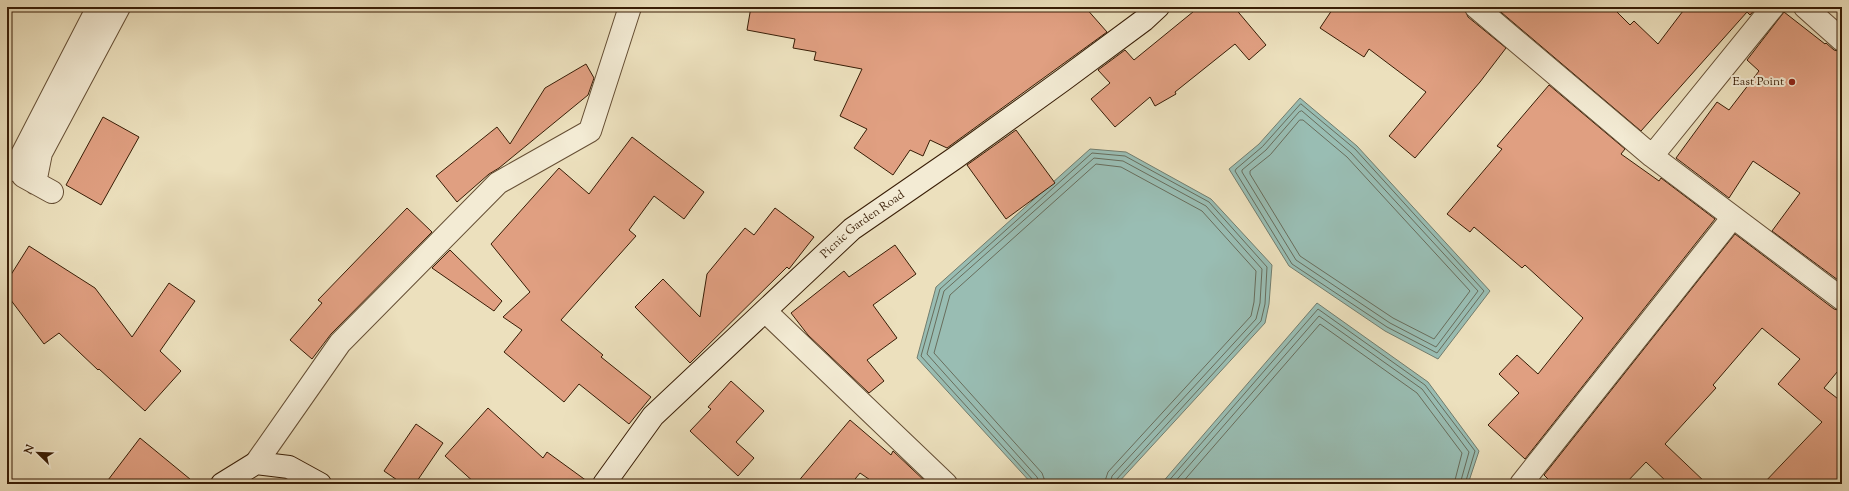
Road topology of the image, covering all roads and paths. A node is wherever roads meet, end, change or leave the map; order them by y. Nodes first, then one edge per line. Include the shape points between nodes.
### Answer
1 (98, 7) edge
2 (119, 7) edge
3 (1158, 7) edge
4 (1476, 7) edge
5 (1773, 7) edge
6 (1805, 7) edge
7 (628, 8) edge
8 (1842, 40) edge
9 (1652, 156) junction
10 (10, 175) edge
11 (1733, 217) junction
12 (1842, 299) edge
13 (765, 311) junction
14 (256, 463) junction
15 (1527, 482) edge
16 (222, 484) edge
17 (320, 484) edge
18 (604, 484) edge
19 (946, 484) edge

1 - 10 street
2 - 10 street via 41,152 43,188
3 - 13 street, Picnic Garden Road via 1057,85 852,229
4 - 9 street
5 - 9 street
6 - 8 street
7 - 14 street via 590,131 498,183 340,344
9 - 11 street
11 - 12 street
11 - 15 street
13 - 18 street, Picnic Garden Road via 653,416
13 - 19 street
14 - 16 street
14 - 17 street via 289,467

